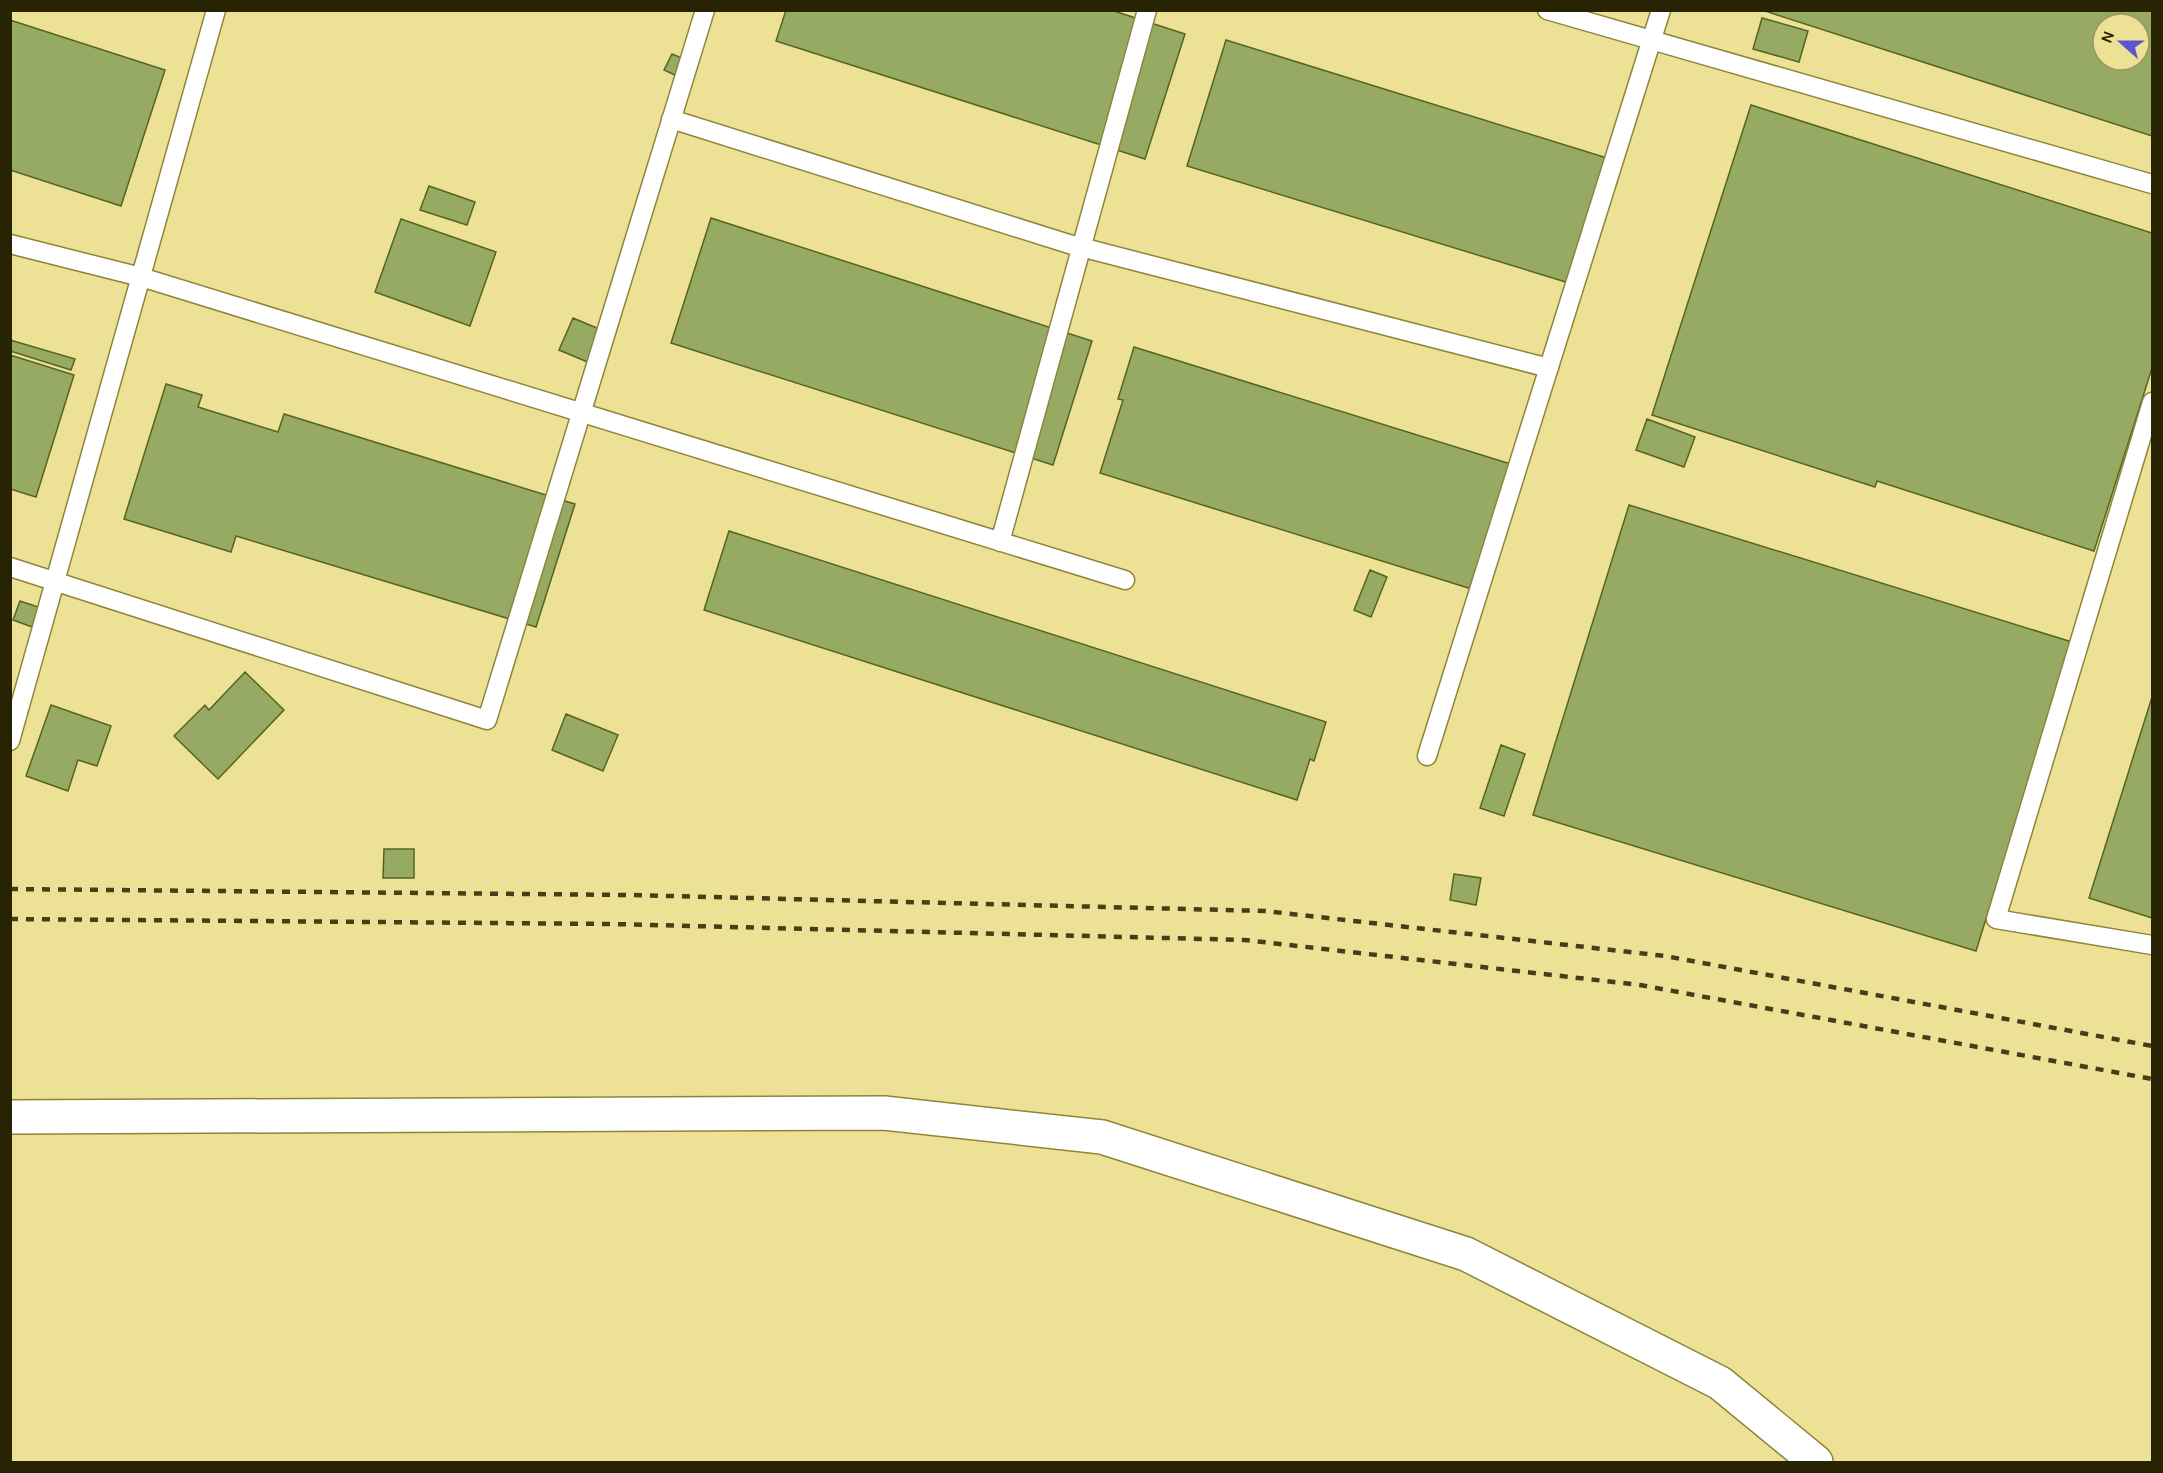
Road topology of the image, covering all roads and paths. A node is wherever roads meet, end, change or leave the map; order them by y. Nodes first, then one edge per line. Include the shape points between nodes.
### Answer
1 (216, 10) edge
2 (705, 10) edge
3 (1148, 10) edge
4 (1547, 10) edge
5 (1661, 10) edge
6 (1652, 40) junction
7 (671, 119) junction
8 (2152, 184) edge
9 (10, 244) edge
10 (1082, 248) junction
11 (141, 277) junction
12 (1549, 368) junction
13 (2152, 402) edge
14 (582, 413) junction
15 (1000, 542) junction
16 (10, 567) edge
17 (1125, 580) dead end
18 (56, 581) junction
19 (10, 741) edge
20 (1427, 756) dead end
21 (2152, 945) edge
22 (10, 1117) edge
23 (1816, 1462) edge

1 - 11 lane
2 - 7 lane
3 - 10 lane
4 - 6 lane
5 - 6 lane
6 - 8 lane
6 - 12 lane
7 - 10 lane
7 - 14 lane
9 - 11 lane
10 - 12 lane
10 - 15 lane
11 - 14 lane
11 - 18 lane
12 - 20 lane
13 - 21 lane via 1996,919
14 - 15 lane
14 - 18 lane via 487,720
15 - 17 lane
16 - 18 lane
18 - 19 lane
22 - 23 street via 884,1113 1102,1137 1466,1254 1720,1383

